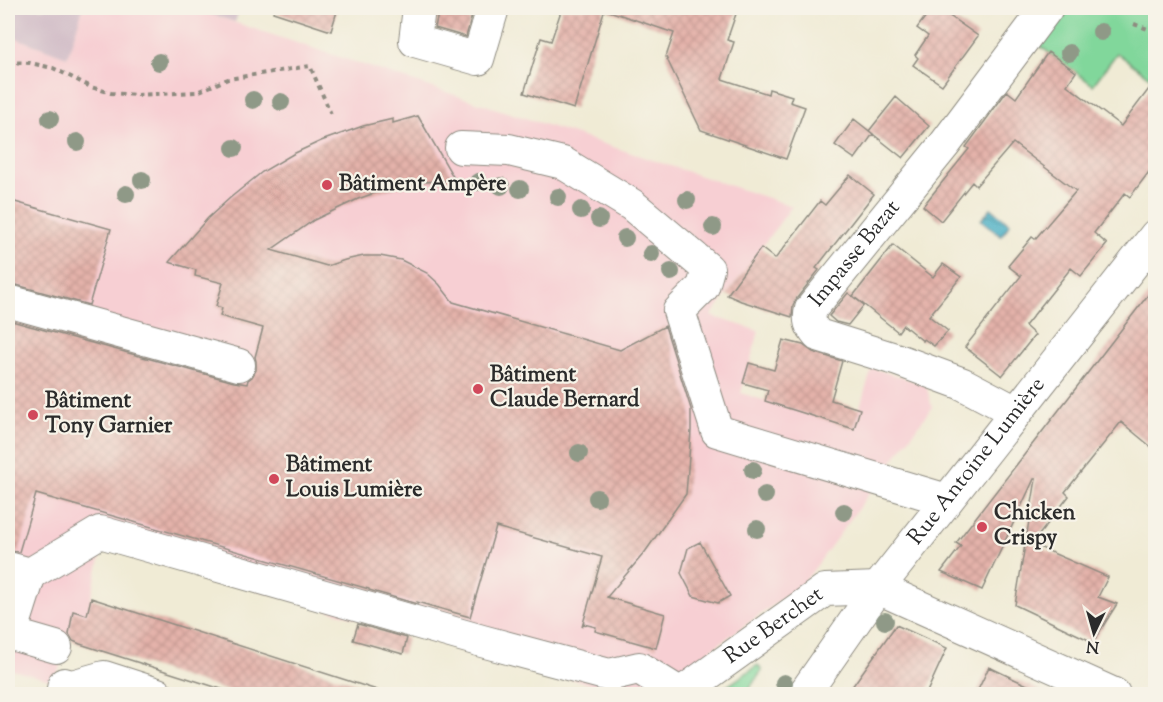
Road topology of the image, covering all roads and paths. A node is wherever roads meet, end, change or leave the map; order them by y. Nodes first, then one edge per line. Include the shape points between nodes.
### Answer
1 (419, 8) edge
2 (493, 8) edge
3 (1047, 8) edge
4 (1134, 24) dead end
5 (1155, 32) edge
6 (8, 62) edge
7 (331, 114) dead end
8 (461, 148) dead end
9 (1155, 235) edge
10 (8, 301) edge
11 (239, 365) dead end
12 (1016, 412) junction
13 (946, 500) junction
14 (19, 571) edge
15 (878, 588) junction
16 (9, 634) edge
17 (56, 647) dead end
18 (84, 687) edge
19 (157, 694) edge
20 (681, 694) edge
21 (804, 694) edge
22 (1114, 694) edge

1 - 2 street via 415,40 478,59
3 - 12 street, Impasse Bazat via 809,317 818,335 952,380
4 - 5 path
6 - 7 path via 53,68 91,87 137,95 197,92 228,79 310,66
8 - 13 street via 508,150 563,163 632,205 708,269 703,287 679,311 717,431
9 - 12 street, Rue Antoine Lumière
10 - 11 street
12 - 13 street, Rue Antoine Lumière
13 - 15 street, Rue Antoine Lumière
14 - 16 street
14 - 20 street via 100,532 609,675 639,668
15 - 20 street, Rue Berchet via 825,590
15 - 21 street, Rue Antoine Lumière
15 - 22 street
16 - 17 street
18 - 19 street

